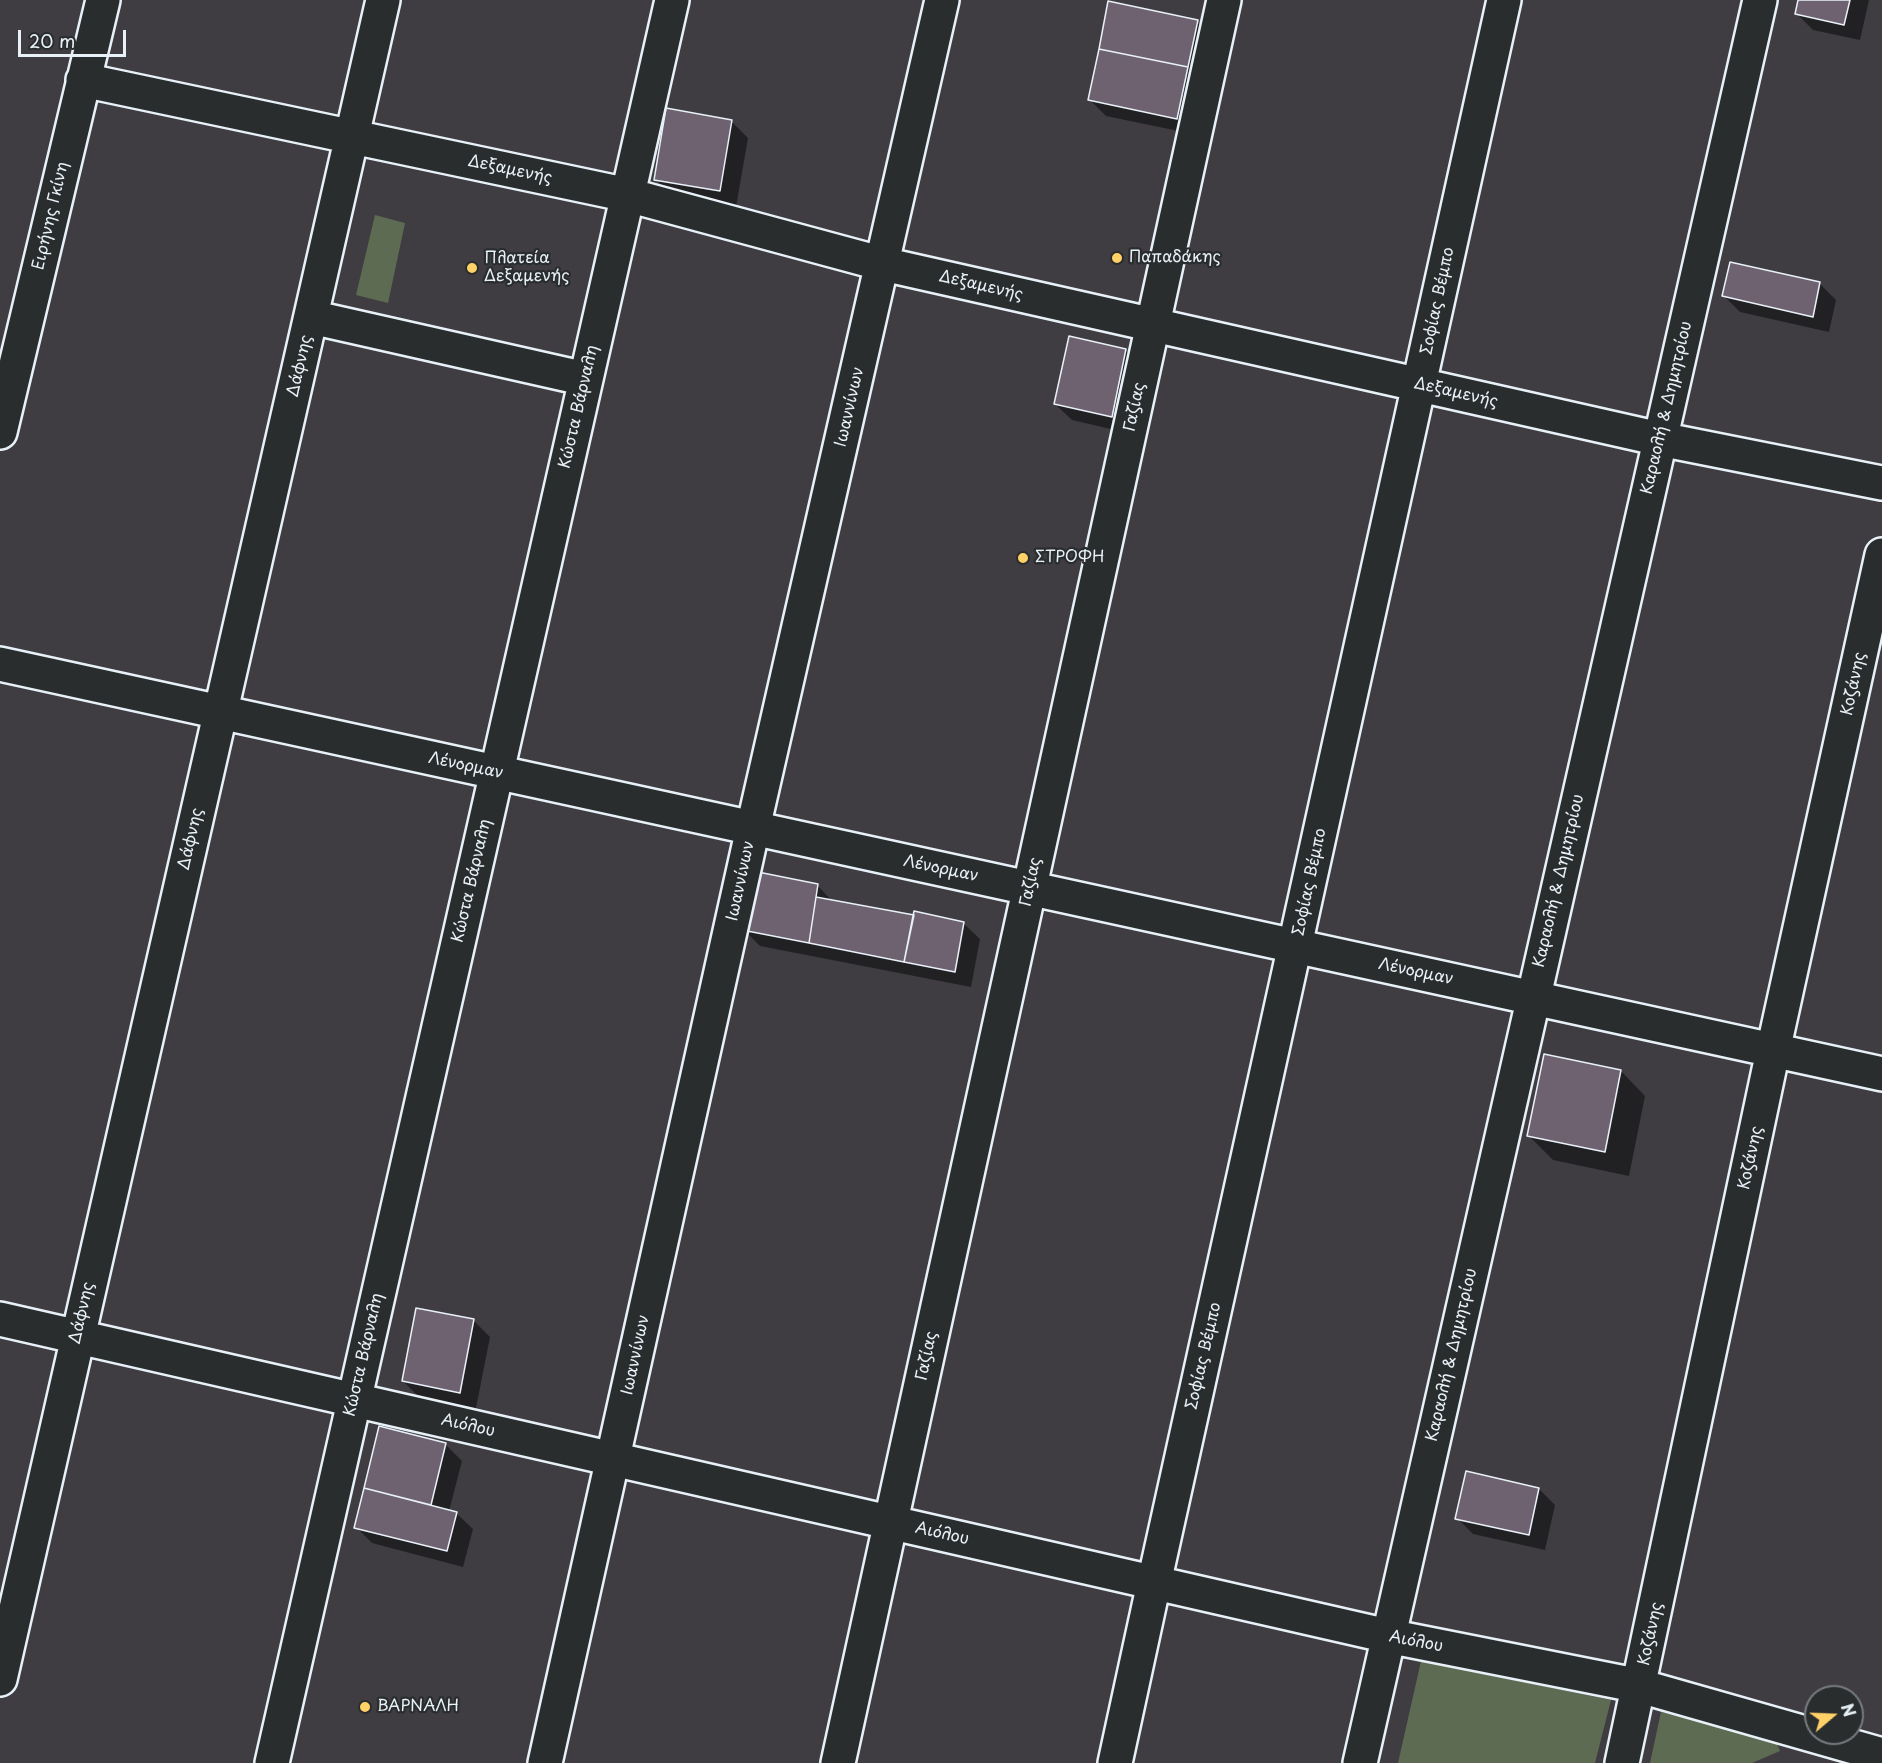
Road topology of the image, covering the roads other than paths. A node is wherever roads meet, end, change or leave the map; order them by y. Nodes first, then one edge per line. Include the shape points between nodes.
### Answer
1 (103, 0) edge
2 (383, 0) edge
3 (672, 0) edge
4 (942, 0) edge
5 (1224, 0) edge
6 (1504, 0) edge
7 (1760, 0) edge
8 (83, 80) junction
9 (352, 136) junction
10 (628, 195) junction
11 (883, 264) junction
12 (311, 317) junction
13 (1152, 325) junction
14 (586, 379) junction
15 (1419, 385) junction
16 (0, 432) edge
17 (1660, 439) junction
18 (1882, 483) edge
19 (1882, 555) edge
20 (0, 664) edge
21 (220, 712) junction
22 (496, 772) junction
23 (753, 828) junction
24 (1030, 888) junction
25 (1296, 946) junction
26 (1533, 998) junction
27 (1773, 1051) junction
28 (1882, 1074) edge
29 (0, 1319) edge
30 (77, 1336) junction
31 (354, 1400) junction
32 (613, 1459) junction
33 (890, 1523) junction
34 (1154, 1583) junction
35 (1388, 1636) junction
36 (0, 1679) edge
37 (1640, 1686) junction
38 (1882, 1755) edge
39 (272, 1763) edge
40 (545, 1763) edge
41 (838, 1763) edge
42 (1115, 1763) edge
43 (1360, 1763) edge
44 (1622, 1763) edge
45 (1863, 1763) edge

1 - 8 street, Ειρήνης Γκίνη
2 - 9 street, Δάφνης
3 - 10 street, Κώστα Βάρναλη
4 - 11 street, Ιωαννίνων
5 - 13 street, Γαζίας
6 - 15 street, Σοφίας Βέμπο
7 - 17 street, Καραολή & Δημητρίου
8 - 9 street, Δεξαμενής
8 - 16 street, Ειρήνης Γκίνη
9 - 10 street, Δεξαμενής
9 - 12 street, Δάφνης
10 - 11 street, Δεξαμενής
10 - 14 street, Κώστα Βάρναλη
11 - 13 street, Δεξαμενής
11 - 23 street, Ιωαννίνων
12 - 14 street
12 - 21 street, Δάφνης
13 - 15 street, Δεξαμενής
13 - 24 street, Γαζίας
14 - 22 street, Κώστα Βάρναλη
15 - 17 street, Δεξαμενής
15 - 25 street, Σοφίας Βέμπο
17 - 18 street, Δεξαμενής
17 - 26 street, Καραολή & Δημητρίου
19 - 27 street, Κοζάνης
20 - 21 street, Λένορμαν
21 - 22 street, Λένορμαν
21 - 30 street, Δάφνης
22 - 23 street, Λένορμαν
22 - 31 street, Κώστα Βάρναλη
23 - 24 street, Λένορμαν
23 - 32 street, Ιωαννίνων
24 - 25 street, Λένορμαν
24 - 33 street, Γαζίας
25 - 26 street, Λένορμαν
25 - 34 street, Σοφίας Βέμπο
26 - 27 street, Λένορμαν
26 - 35 street, Καραολή & Δημητρίου
27 - 28 street, Λένορμαν
27 - 37 street, Κοζάνης
29 - 30 street, Αιόλου
30 - 31 street, Αιόλου
30 - 36 street, Δάφνης
31 - 32 street, Αιόλου
31 - 39 street, Κώστα Βάρναλη
32 - 33 street, Αιόλου
32 - 40 street, Ιωαννίνων
33 - 34 street, Αιόλου
33 - 41 street, Γαζίας
34 - 35 street, Αιόλου
34 - 42 street, Σοφίας Βέμπο
35 - 37 street, Αιόλου
35 - 43 street, Καραολή & Δημητρίου
37 - 38 street, Αιόλου
37 - 44 street, Κοζάνης
38 - 45 street

